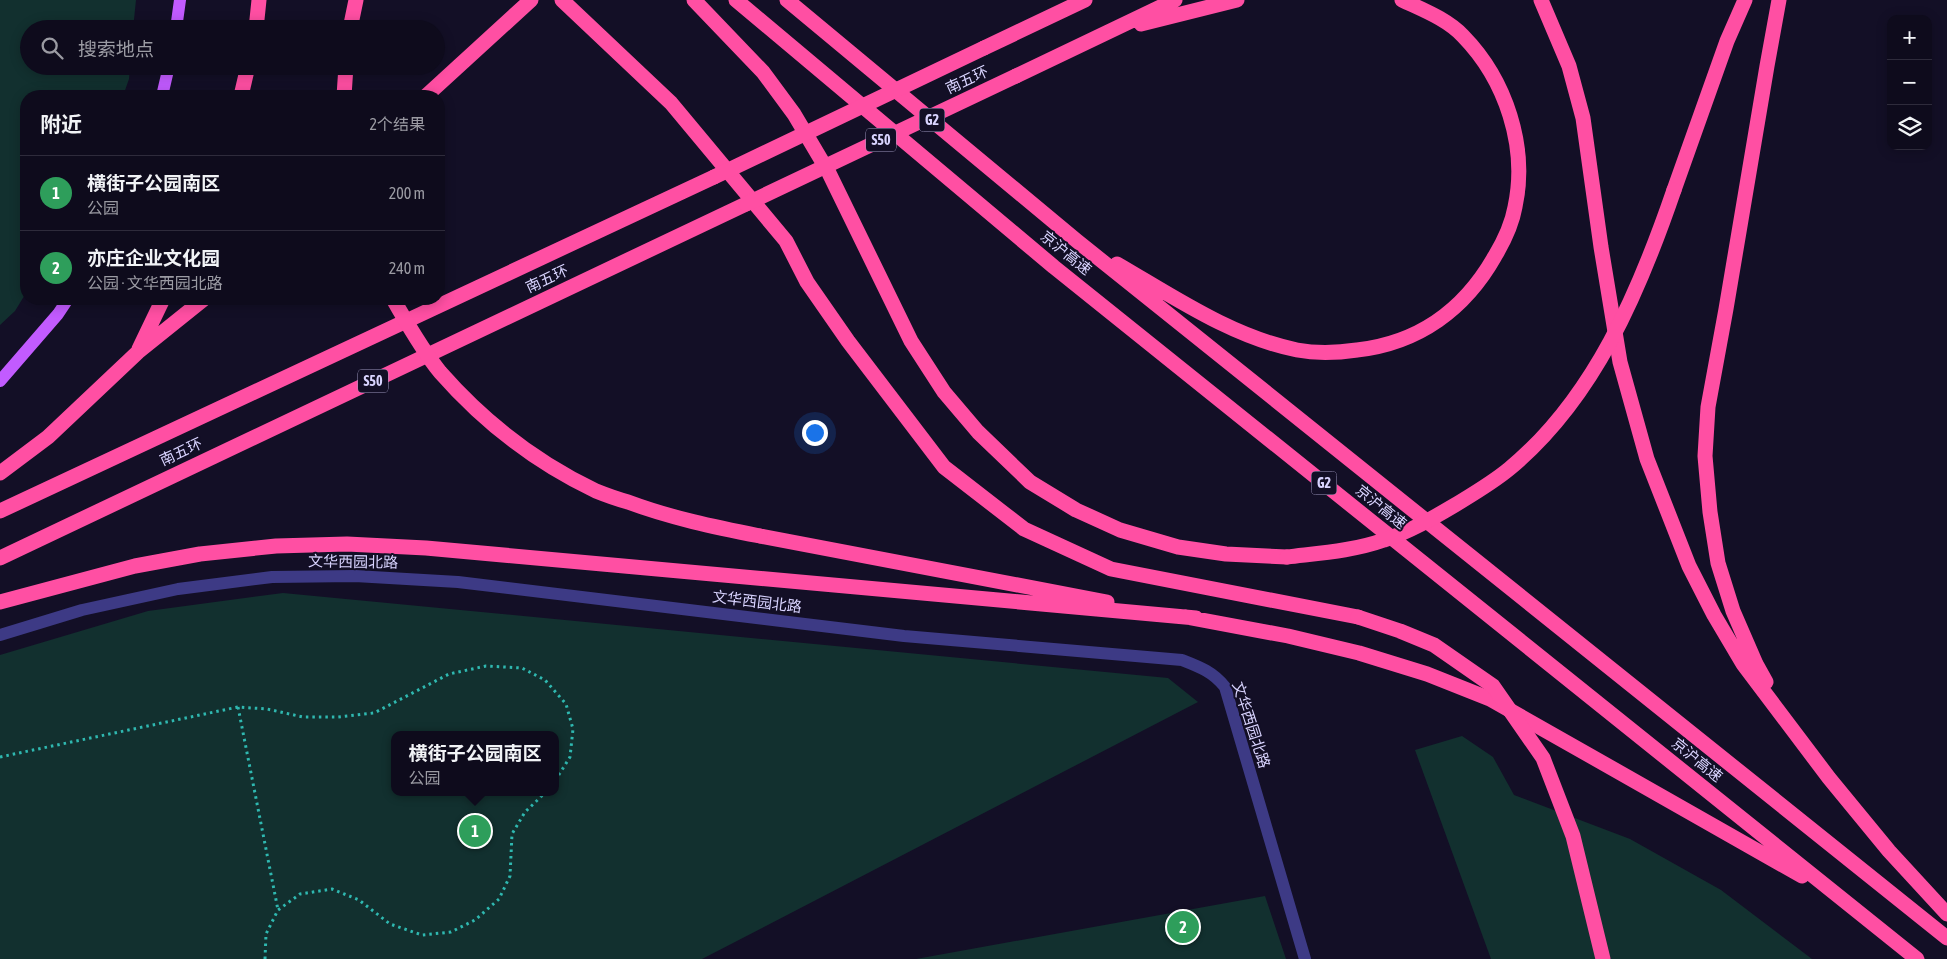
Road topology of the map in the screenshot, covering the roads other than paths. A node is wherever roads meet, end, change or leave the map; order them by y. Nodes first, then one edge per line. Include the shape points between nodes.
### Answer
1 (180, 0) edge
2 (259, 0) edge
3 (356, 0) edge
4 (531, 0) edge
5 (562, 0) edge
6 (694, 0) edge
7 (736, 0) edge
8 (787, 0) edge
9 (1085, 0) edge
10 (1175, 0) edge
11 (1237, 0) edge
12 (1402, 0) edge
13 (1541, 0) edge
14 (1745, 0) edge
15 (1779, 0) edge
16 (177, 20) edge
17 (257, 20) edge
18 (352, 20) edge
19 (1108, 32) junction
20 (167, 75) edge
21 (246, 75) edge
22 (345, 75) edge
23 (163, 90) edge
24 (242, 90) edge
25 (344, 90) edge
26 (433, 90) edge
27 (1077, 241) junction
28 (445, 303) edge
29 (64, 305) edge
30 (160, 305) edge
31 (197, 305) edge
32 (397, 305) edge
33 (440, 305) edge
34 (138, 352) junction
35 (0, 381) edge
36 (0, 473) edge
37 (0, 511) edge
38 (0, 558) edge
39 (0, 602) edge
40 (1196, 618) junction
41 (0, 635) edge
42 (1794, 731) junction
43 (1842, 900) junction
44 (1947, 914) edge
45 (1947, 938) edge
46 (1305, 959) edge
47 (1603, 959) edge
48 (1917, 959) edge

1 - 16 main road
2 - 17 highway
3 - 18 highway
4 - 26 highway
5 - 47 highway, bridge via 671,103 786,241 807,282 944,467 1024,529 1111,569 1358,617 1400,631 1434,645 1493,686 1543,758 1573,836
6 - 14 highway, bridge via 763,72 794,114 829,173 912,341 944,392 978,432 1030,482 1076,510 1120,530 1178,547 1226,554 1287,557 1337,552 1384,540 1432,518 1508,470 1566,411 1590,378 1611,340 1656,240 1727,41
7 - 43 highway, 京沪高速 / G2 via 1054,266
8 - 27 highway, 京沪高速 / G2
9 - 28 highway, 南五环 / S50, bridge
10 - 19 highway, S50
11 - 19 highway
12 - 27 highway via 1433,14 1463,35 1484,60 1504,98 1514,129 1519,167 1515,208 1502,243 1483,277 1459,305 1438,321 1408,337 1375,348 1330,354 1298,350 1261,340 1221,323
13 - 42 highway via 1569,66 1583,118 1620,362 1647,459 1690,566 1714,615 1743,664
15 - 42 highway via 1708,407 1705,456 1718,563 1733,611 1756,664
19 - 38 highway, 南五环 / S50, bridge
20 - 23 main road
21 - 24 highway
22 - 25 highway
27 - 45 highway, 京沪高速 / G2
29 - 35 main road
30 - 34 highway
31 - 34 highway
32 - 40 highway, bridge via 439,371 469,402 544,463 596,491 700,525
33 - 37 highway, 南五环 / S50, bridge
34 - 36 highway via 48,437
39 - 40 highway via 135,566 200,554 276,546 347,544 426,548
40 - 43 highway via 1359,653 1427,674 1490,699
41 - 46 street, 文华西园北路 via 82,610 178,589 272,577 355,576 458,582 904,636 1182,660 1204,668 1225,687
42 - 44 highway via 1890,851
43 - 48 highway, 京沪高速 / G2

